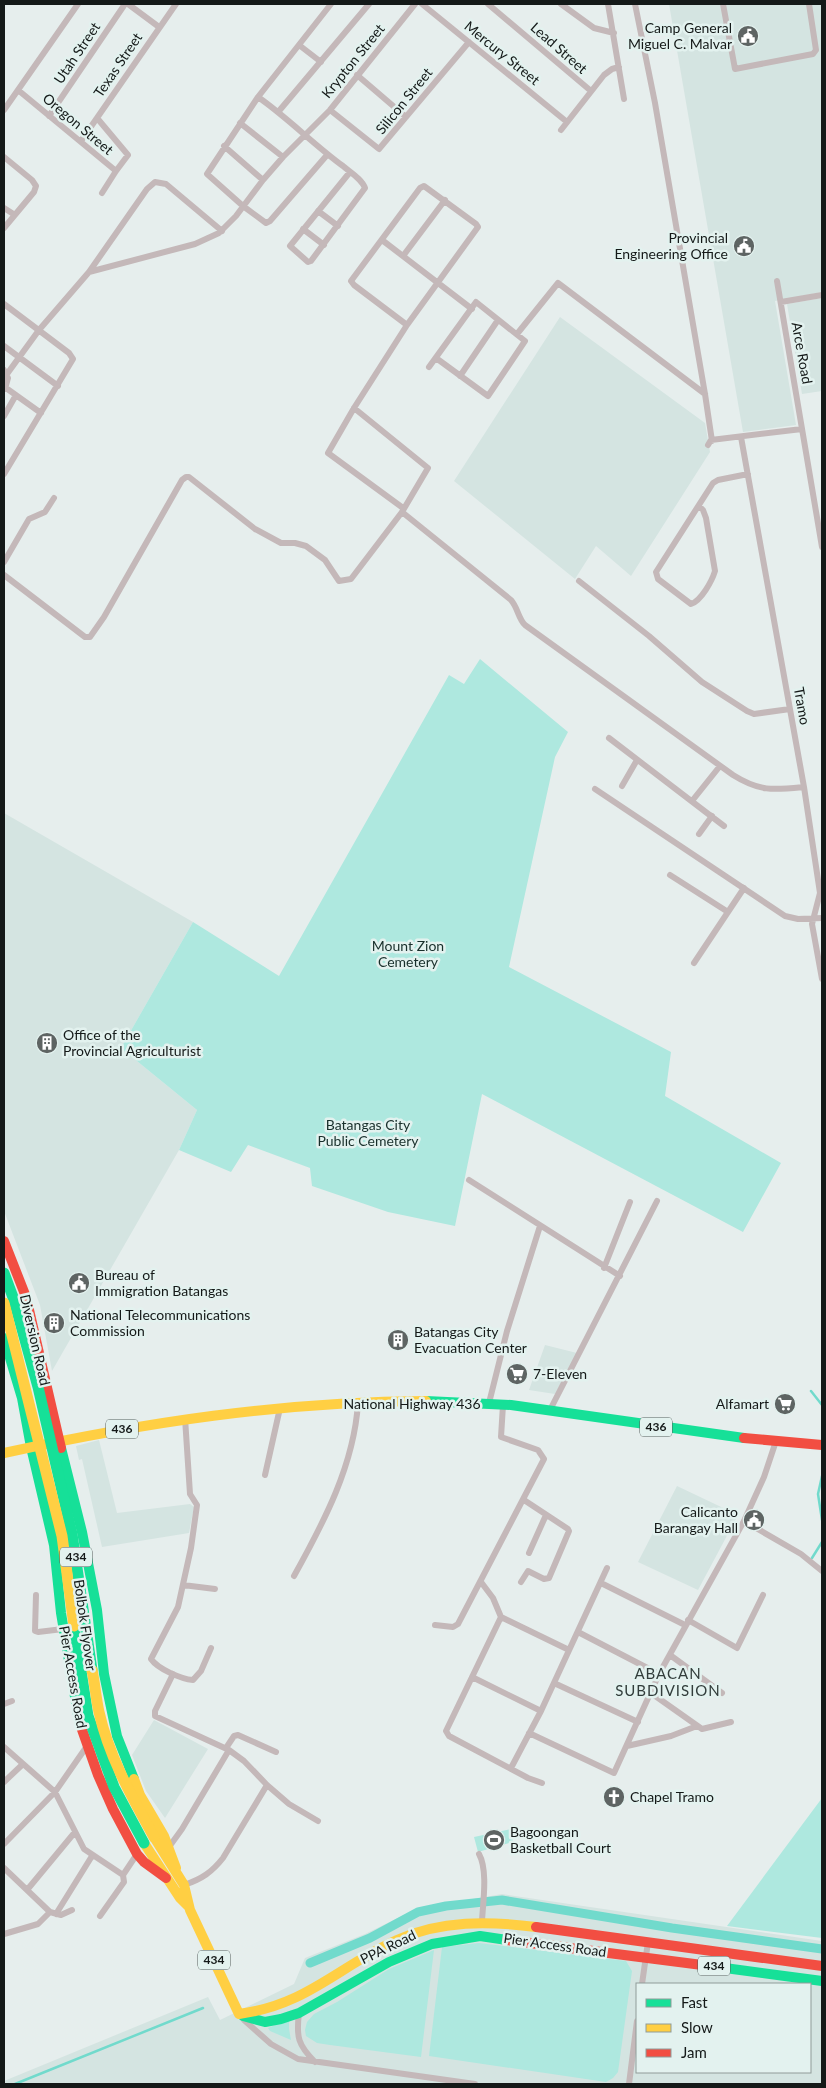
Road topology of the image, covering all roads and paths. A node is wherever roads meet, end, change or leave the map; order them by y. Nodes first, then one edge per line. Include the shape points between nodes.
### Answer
1 (78, 4) edge
2 (126, 4) edge
3 (176, 4) edge
4 (331, 4) edge
5 (369, 4) edge
6 (415, 4) edge
7 (422, 4) edge
8 (488, 4) edge
9 (561, 4) edge
10 (608, 4) edge
11 (636, 4) edge
12 (723, 4) edge
13 (809, 4) edge
14 (159, 27) junction
15 (614, 34) junction
16 (468, 42) junction
17 (299, 45) junction
18 (321, 62) junction
19 (620, 67) junction
20 (358, 75) junction
21 (18, 90) junction
22 (591, 92) junction
23 (258, 97) junction
24 (624, 99) dead end
25 (4, 110) edge
26 (330, 110) junction
27 (278, 111) junction
28 (49, 116) junction
29 (406, 117) junction
30 (97, 118) junction
31 (567, 122) junction
32 (240, 123) junction
33 (561, 130) dead end
34 (305, 136) junction
35 (81, 141) junction
36 (224, 146) junction
37 (327, 155) junction
38 (4, 157) edge
39 (283, 157) junction
40 (116, 171) junction
41 (350, 172) junction
42 (263, 180) junction
43 (102, 193) dead end
44 (445, 200) junction
45 (243, 206) junction
46 (4, 208) edge
47 (318, 211) junction
48 (15, 215) junction
49 (338, 226) junction
50 (4, 228) edge
51 (303, 229) junction
52 (222, 231) junction
53 (382, 240) junction
54 (324, 245) junction
55 (403, 256) junction
56 (89, 272) junction
57 (777, 281) dead end
58 (437, 282) junction
59 (822, 295) edge
60 (781, 302) junction
61 (4, 304) edge
62 (472, 308) junction
63 (498, 320) junction
64 (407, 325) junction
65 (39, 330) junction
66 (517, 334) junction
67 (4, 346) edge
68 (17, 357) junction
69 (436, 358) junction
70 (429, 367) dead end
71 (5, 372) edge
72 (460, 376) junction
73 (58, 386) junction
74 (5, 389) edge
75 (705, 394) junction
76 (16, 395) junction
77 (354, 408) junction
78 (41, 413) junction
79 (4, 416) edge
80 (802, 429) junction
81 (741, 437) junction
82 (4, 474) edge
83 (748, 474) junction
84 (54, 498) dead end
85 (699, 506) junction
86 (403, 510) junction
87 (822, 547) edge
88 (4, 562) edge
89 (4, 575) edge
90 (579, 581) dead end
91 (790, 709) junction
92 (609, 738) dead end
93 (637, 760) junction
94 (720, 766) junction
95 (622, 786) dead end
96 (804, 786) junction
97 (595, 789) dead end
98 (692, 801) junction
99 (712, 816) junction
100 (724, 826) dead end
101 (699, 834) dead end
102 (670, 875) dead end
103 (744, 888) junction
104 (728, 912) junction
105 (822, 918) edge
106 (812, 920) junction
107 (694, 963) dead end
108 (822, 979) edge
109 (469, 1180) dead end
110 (630, 1202) dead end
111 (657, 1202) dead end
112 (540, 1226) junction
113 (4, 1241) edge
114 (604, 1268) junction
115 (4, 1273) edge
116 (620, 1276) junction
117 (4, 1303) edge
118 (4, 1338) edge
119 (358, 1403) junction
120 (490, 1403) junction
121 (503, 1405) junction
122 (280, 1408) junction
123 (550, 1410) junction
124 (185, 1418) junction
125 (60, 1441) junction
126 (776, 1441) junction
127 (822, 1445) edge
128 (31, 1446) junction
129 (4, 1453) edge
130 (265, 1475) dead end
131 (524, 1500) junction
132 (546, 1515) junction
133 (744, 1521) junction
134 (528, 1553) dead end
135 (607, 1568) dead end
136 (822, 1571) edge
137 (294, 1576) dead end
138 (480, 1582) junction
139 (521, 1582) dead end
140 (601, 1583) junction
141 (183, 1585) junction
142 (215, 1590) dead end
143 (36, 1595) dead end
144 (764, 1596) dead end
145 (500, 1617) junction
146 (687, 1622) junction
147 (435, 1625) dead end
148 (64, 1629) junction
149 (578, 1632) junction
150 (211, 1648) dead end
151 (569, 1650) junction
152 (670, 1655) junction
153 (173, 1674) junction
154 (659, 1674) junction
155 (472, 1676) junction
156 (554, 1683) junction
157 (651, 1693) junction
158 (722, 1694) dead end
159 (12, 1701) dead end
160 (4, 1704) edge
161 (541, 1711) junction
162 (638, 1722) junction
163 (731, 1722) dead end
164 (697, 1726) junction
165 (530, 1733) junction
166 (87, 1746) junction
167 (627, 1746) junction
168 (4, 1749) edge
169 (227, 1749) junction
170 (276, 1752) dead end
171 (23, 1764) junction
172 (511, 1768) junction
173 (4, 1782) edge
174 (542, 1783) dead end
175 (267, 1785) junction
176 (55, 1792) junction
177 (318, 1821) dead end
178 (75, 1832) junction
179 (149, 1840) junction
180 (4, 1844) edge
181 (169, 1847) junction
182 (138, 1854) junction
183 (479, 1854) dead end
184 (92, 1856) junction
185 (4, 1868) edge
186 (123, 1875) junction
187 (167, 1879) junction
188 (182, 1880) junction
189 (27, 1890) junction
190 (188, 1906) junction
191 (72, 1910) dead end
192 (53, 1913) junction
193 (100, 1916) dead end
194 (482, 1921) junction
195 (4, 1934) edge
196 (464, 1938) joint
197 (648, 1942) junction
198 (646, 1957) junction
199 (822, 1966) edge
200 (822, 1981) edge
201 (642, 1983) edge
202 (298, 2013) junction
203 (239, 2014) junction
204 (636, 2028) edge
205 (316, 2062) junction
206 (475, 2084) edge
207 (628, 2084) edge

1 - 21 street
2 - 14 street
2 - 28 street, Utah Street
3 - 14 street, Texas Street
4 - 17 street
5 - 18 street
6 - 20 street, Krypton Street
7 - 16 street, Mercury Street
8 - 22 street, Lead Street
9 - 15 street via 594,28
10 - 15 street
11 - 75 street
12 - 13 street via 735,68 813,54 816,50
14 - 30 street, Texas Street
15 - 19 street
16 - 29 street, Silicon Street
16 - 31 street, Mercury Street
17 - 18 street
17 - 23 street
18 - 27 street
19 - 22 street via 608,72
19 - 24 street
20 - 26 street, Krypton Street
20 - 29 street
21 - 25 street
21 - 28 street, Oregon Street
22 - 31 street
23 - 27 street
23 - 32 street
26 - 29 street, Silicon Street via 379,149
26 - 34 street, Krypton Street
27 - 34 street
28 - 35 street, Oregon Street
30 - 35 street, Texas Street
30 - 40 street, Oregon Street via 128,155
31 - 33 street
32 - 36 street
32 - 39 street
34 - 37 street
34 - 39 street, Krypton Street
35 - 40 street, Oregon Street
36 - 42 street
36 - 45 street via 207,174
37 - 41 street
37 - 45 street via 270,221 262,221
38 - 48 street via 36,186
39 - 42 street, Krypton Street
40 - 43 street
41 - 47 street
41 - 49 street via 364,183 365,188
42 - 45 street, Krypton Street
44 - 53 street via 424,186 420,188
44 - 55 street
44 - 58 street via 478,228
45 - 52 street, Krypton Street
46 - 48 street
47 - 49 street
47 - 51 street
48 - 50 street
49 - 54 street
51 - 54 street
51 - 54 street via 291,243 291,249 308,262
52 - 56 street via 195,244
52 - 56 street via 166,184 155,182
53 - 55 street
53 - 64 street via 351,281
55 - 58 street
56 - 65 street
57 - 60 street, Arce Road
58 - 62 street
58 - 64 street
59 - 60 street
60 - 80 street, Arce Road
61 - 65 street
62 - 63 street via 476,302
62 - 69 street
63 - 66 street
63 - 72 street
64 - 77 street
65 - 68 street
65 - 73 street via 72,356 72,363
66 - 72 street via 525,341 488,396
66 - 75 street via 558,283
67 - 68 street
68 - 71 street
68 - 73 street
69 - 70 street
69 - 72 street
71 - 74 street via 8,378
73 - 78 street
74 - 76 street
75 - 81 street via 710,443
76 - 78 street
76 - 79 street
77 - 86 street via 428,468
77 - 86 street via 328,453
78 - 82 street
80 - 81 street
80 - 87 street, Arce Road
81 - 83 street, Tramo
83 - 85 street via 716,481 708,488
83 - 91 street, Tramo
84 - 88 street via 45,512 29,519
85 - 85 street via 655,574 691,604 715,571 706,518
86 - 89 street via 351,579 340,581 325,560 306,546 295,542 280,543 255,529 186,477 90,637
86 - 94 street via 510,600 525,625
90 - 91 street via 702,682 747,711 754,714
91 - 96 street, Tramo
92 - 93 street
93 - 95 street
93 - 98 street
94 - 96 street via 744,782 764,790
94 - 98 street
96 - 106 street, Tramo via 820,893
97 - 103 street
98 - 99 street
99 - 100 street
99 - 101 street
102 - 104 street
103 - 104 street
103 - 106 street via 785,916
104 - 107 street
105 - 106 street
106 - 108 street, Tramo
109 - 112 street
110 - 114 street
111 - 116 street
112 - 114 street
112 - 120 street via 507,1331
113 - 125 main road, Diversion Road / 434 via 26,1297
114 - 116 street
115 - 179 main road, Bolbok Flyover / 434, bridge via 38,1387 72,1534 99,1713 111,1751
116 - 123 street
117 - 179 main road, Bolbok Flyover / 434, bridge via 62,1536 88,1716 114,1787
118 - 128 main road, Diversion Road / 434 via 22,1398
119 - 120 main road, National Highway 436 / 436
119 - 122 main road, National Highway 436 / 436
119 - 137 street via 356,1430 341,1481
120 - 121 main road, National Highway 436 / 436
121 - 123 main road, National Highway 436 / 436
121 - 131 street via 501,1437 536,1449 543,1457
122 - 124 main road, National Highway 436 / 436
122 - 130 street
123 - 126 main road, National Highway 436 / 436
124 - 125 main road, National Highway 436 / 436
124 - 141 street via 190,1494 197,1505
125 - 128 main road, National Highway 436 / 436
125 - 181 main road, Pier Access Road / 434 via 82,1532 117,1736 140,1795
126 - 127 main road, National Highway 436 / 436
126 - 133 street
128 - 129 main road, National Highway 436 / 436
128 - 148 main road, Pier Access Road / 434 via 54,1545
131 - 132 street
131 - 138 street
132 - 134 street
132 - 139 street via 568,1529 569,1535 549,1578 526,1572
133 - 136 street via 801,1554
133 - 146 street
135 - 140 street
138 - 145 street via 493,1598
138 - 147 street via 458,1624 453,1627
140 - 146 street
140 - 149 street
141 - 142 street
141 - 153 street via 175,1615 151,1658
143 - 148 street via 35,1631
144 - 146 street via 737,1648
145 - 151 street
145 - 155 street
146 - 152 street
148 - 166 main road, Pier Access Road / 434 via 74,1701
149 - 151 street
149 - 154 street
150 - 153 street via 196,1678 190,1680
151 - 156 street
152 - 154 street
152 - 158 street
153 - 169 street via 155,1716
154 - 157 street
155 - 161 street
155 - 172 street via 446,1730 447,1734
156 - 161 street
156 - 162 street
157 - 162 street
157 - 164 street
159 - 160 street
161 - 165 street
162 - 167 street
163 - 164 street via 702,1729
164 - 167 street
165 - 167 street via 614,1773
165 - 172 street
166 - 176 street
166 - 182 main road, Pier Access Road / 434 via 113,1809
168 - 171 street
169 - 170 street via 234,1736 238,1735
169 - 175 street
169 - 181 street
171 - 173 street
171 - 176 street
172 - 174 street
175 - 177 street via 289,1804
175 - 188 street via 215,1868 203,1877
176 - 178 street
176 - 180 street
178 - 184 street
178 - 189 street
179 - 187 main road, Bolbok Flyover / 434
179 - 188 main road, Bolbok Flyover / 434
181 - 188 main road, Pier Access Road / 434
182 - 186 street
182 - 187 main road, Pier Access Road / 434
183 - 194 street via 484,1873
184 - 186 street
184 - 192 street
185 - 189 street
186 - 193 street via 124,1882
187 - 190 main road, Pier Access Road / 434
188 - 190 main road, Pier Access Road / 434
189 - 192 street
190 - 203 main road, Pier Access Road / 434
191 - 192 street via 64,1914
192 - 195 street via 38,1924
194 - 197 main road, PPA Road
194 - 203 main road, PPA Road via 415,1932 379,1948 309,1993 263,2011
196 - 198 main road, Pier Access Road via 496,1937
196 - 202 main road, PPA Road via 407,1953
197 - 198 street
197 - 199 main road, PPA Road
198 - 200 main road, 434
198 - 201 street
202 - 203 main road, PPA Road via 264,2022
202 - 205 street via 299,2043
203 - 205 street via 279,2049 298,2059
204 - 207 street
205 - 206 street

